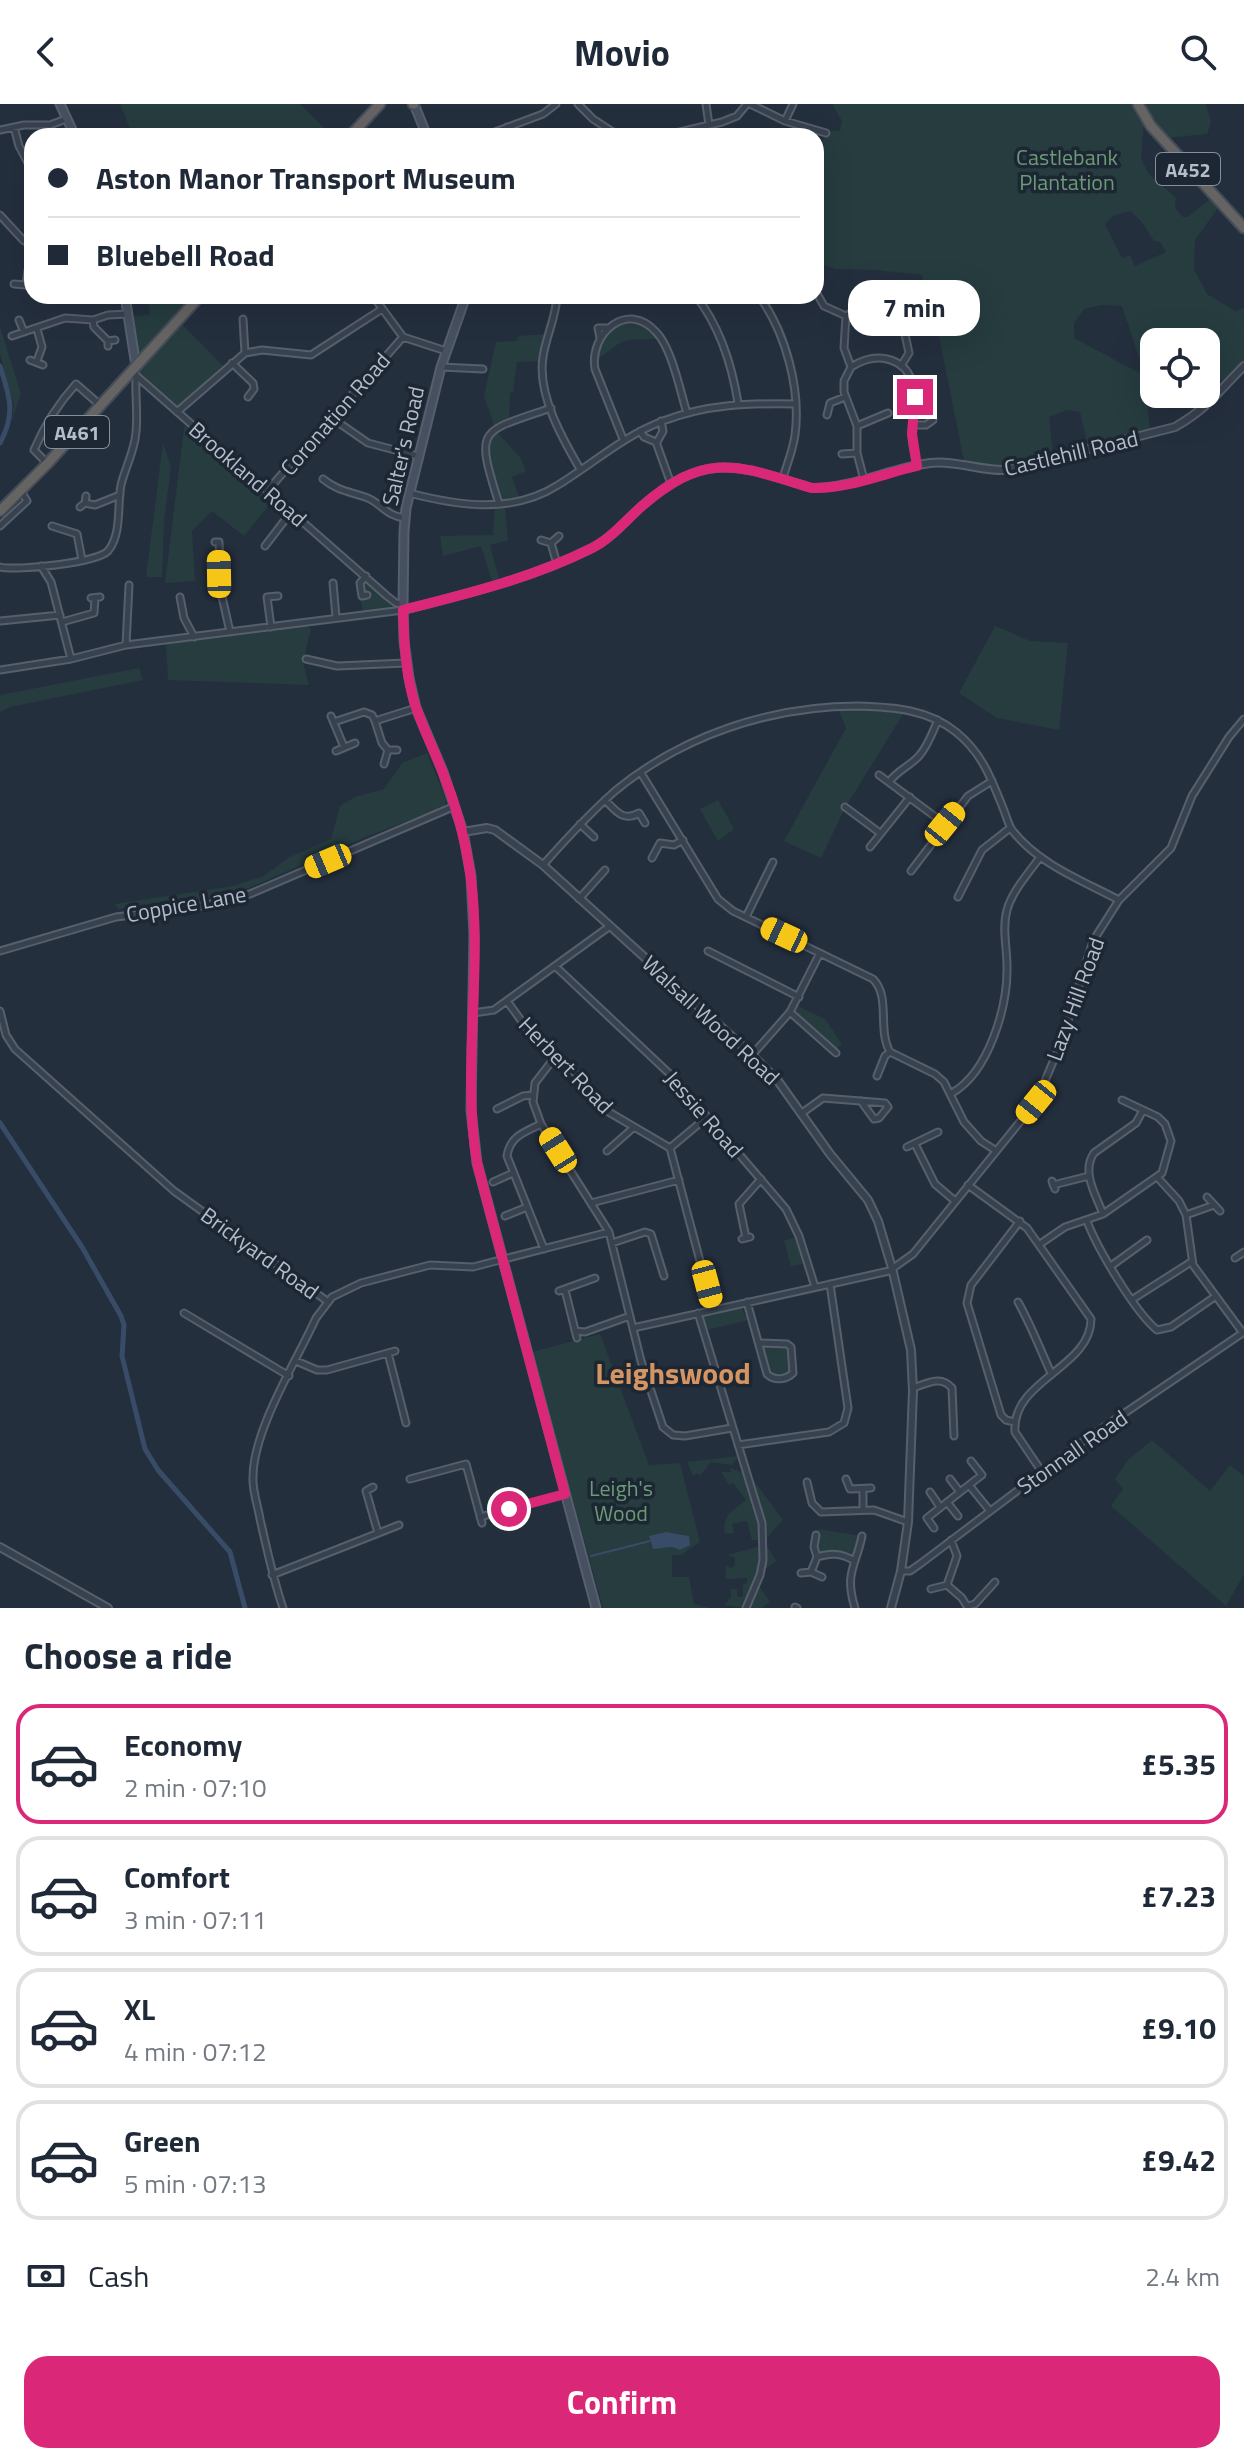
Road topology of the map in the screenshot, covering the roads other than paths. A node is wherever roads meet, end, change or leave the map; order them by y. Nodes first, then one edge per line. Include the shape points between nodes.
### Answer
1 (60, 104) edge
2 (380, 104) edge
3 (414, 104) edge
4 (556, 104) edge
5 (578, 104) edge
6 (706, 104) edge
7 (748, 104) edge
8 (793, 104) edge
9 (1138, 104) edge
10 (66, 119) junction
11 (785, 121) junction
12 (709, 125) junction
13 (14, 127) junction
14 (507, 127) edge
15 (71, 128) edge
16 (358, 128) edge
17 (424, 128) edge
18 (607, 128) edge
19 (698, 128) edge
20 (804, 128) edge
21 (0, 130) edge
22 (24, 153) edge
23 (0, 215) edge
24 (1244, 228) edge
25 (24, 240) edge
26 (14, 284) dead end
27 (24, 285) edge
28 (859, 292) dead end
29 (911, 301) dead end
30 (126, 304) edge
31 (193, 304) edge
32 (379, 304) edge
33 (463, 304) edge
34 (557, 304) edge
35 (702, 304) edge
36 (764, 304) edge
37 (823, 304) edge
38 (382, 309) junction
39 (128, 314) junction
40 (846, 316) junction
41 (243, 319) dead end
42 (19, 320) dead end
43 (93, 320) junction
44 (244, 327) junction
45 (236, 328) dead end
46 (37, 329) junction
47 (24, 332) junction
48 (12, 336) dead end
49 (403, 337) junction
50 (111, 342) dead end
51 (446, 351) junction
52 (245, 353) junction
53 (232, 363) junction
54 (43, 365) dead end
55 (901, 366) junction
56 (1244, 366) edge
57 (441, 367) junction
58 (851, 367) junction
59 (483, 369) dead end
60 (134, 371) junction
61 (248, 397) dead end
62 (845, 397) junction
63 (738, 403) junction
64 (796, 404) junction
65 (880, 405) dead end
66 (100, 406) junction
67 (551, 408) junction
68 (177, 412) junction
69 (829, 412) dead end
70 (687, 413) junction
71 (332, 418) junction
72 (933, 419) dead end
73 (661, 421) junction
74 (913, 425) junction
75 (857, 426) junction
76 (640, 431) junction
77 (623, 439) junction
78 (656, 442) junction
79 (34, 450) junction
80 (857, 453) junction
81 (840, 454) dead end
82 (418, 456) junction
83 (29, 458) dead end
84 (47, 464) junction
85 (917, 466) junction
86 (580, 469) junction
87 (783, 478) junction
88 (323, 479) dead end
89 (864, 481) junction
90 (671, 484) junction
91 (21, 491) junction
92 (267, 491) junction
93 (409, 493) junction
94 (120, 495) junction
95 (84, 502) dead end
96 (499, 504) junction
97 (0, 511) edge
98 (291, 512) junction
99 (405, 518) junction
100 (0, 526) edge
101 (54, 528) dead end
102 (559, 536) dead end
103 (541, 540) dead end
104 (215, 542) dead end
105 (551, 543) junction
106 (265, 546) dead end
107 (82, 560) junction
108 (557, 564) junction
109 (41, 566) junction
110 (0, 567) edge
111 (366, 576) junction
112 (333, 583) dead end
113 (129, 585) dead end
114 (367, 595) dead end
115 (278, 596) dead end
116 (180, 597) dead end
117 (95, 598) dead end
118 (403, 607) junction
119 (336, 618) junction
120 (61, 619) junction
121 (0, 621) edge
122 (271, 627) junction
123 (230, 632) junction
124 (194, 637) junction
125 (126, 645) junction
126 (71, 659) junction
127 (306, 659) dead end
128 (406, 663) junction
129 (0, 670) edge
130 (416, 708) junction
131 (1244, 719) edge
132 (938, 720) junction
133 (375, 721) junction
134 (355, 743) dead end
135 (344, 747) junction
136 (388, 750) junction
137 (397, 750) dead end
138 (336, 751) dead end
139 (384, 764) dead end
140 (641, 773) junction
141 (879, 775) dead end
142 (992, 781) junction
143 (889, 782) junction
144 (910, 797) junction
145 (605, 800) junction
146 (455, 806) junction
147 (845, 807) dead end
148 (645, 823) dead end
149 (580, 824) junction
150 (945, 824) junction
151 (1010, 828) junction
152 (463, 832) junction
153 (880, 833) junction
154 (594, 837) dead end
155 (683, 840) junction
156 (870, 847) dead end
157 (1040, 857) junction
158 (652, 858) dead end
159 (773, 862) dead end
160 (543, 865) junction
161 (915, 869) dead end
162 (605, 870) dead end
163 (958, 897) dead end
164 (579, 899) junction
165 (1119, 900) junction
166 (746, 917) junction
167 (610, 926) junction
168 (0, 951) edge
169 (708, 951) dead end
170 (820, 953) junction
171 (555, 966) junction
172 (799, 997) junction
173 (507, 1001) junction
174 (0, 1011) edge
175 (790, 1012) junction
176 (472, 1013) junction
177 (841, 1047) dead end
178 (890, 1052) junction
179 (752, 1055) junction
180 (555, 1057) junction
181 (877, 1076) dead end
182 (952, 1093) junction
183 (532, 1095) junction
184 (1122, 1100) dead end
185 (861, 1101) junction
186 (497, 1109) dead end
187 (1143, 1110) junction
188 (802, 1113) junction
189 (707, 1117) junction
190 (541, 1124) junction
191 (634, 1127) junction
192 (938, 1132) dead end
193 (600, 1143) dead end
194 (915, 1144) junction
195 (907, 1147) dead end
196 (670, 1148) junction
197 (995, 1150) junction
198 (513, 1173) junction
199 (1089, 1176) junction
200 (1158, 1178) junction
201 (761, 1179) junction
202 (679, 1180) junction
203 (493, 1182) dead end
204 (968, 1185) junction
205 (1054, 1185) dead end
206 (1207, 1197) dead end
207 (955, 1201) junction
208 (591, 1203) junction
209 (1214, 1205) junction
210 (527, 1207) junction
211 (1220, 1211) dead end
212 (1103, 1214) junction
213 (1186, 1215) junction
214 (505, 1216) dead end
215 (1020, 1221) junction
216 (1087, 1221) junction
217 (609, 1232) junction
218 (746, 1238) dead end
219 (612, 1243) junction
220 (1145, 1243) dead end
221 (1040, 1244) junction
222 (544, 1249) junction
223 (1243, 1254) edge
224 (1235, 1258) dead end
225 (502, 1259) junction
226 (1191, 1262) junction
227 (1111, 1266) junction
228 (892, 1268) junction
229 (664, 1276) dead end
230 (592, 1281) dead end
231 (830, 1284) junction
232 (815, 1287) junction
233 (1216, 1296) junction
234 (1133, 1299) junction
235 (327, 1301) junction
236 (747, 1302) junction
237 (1018, 1302) dead end
238 (713, 1310) junction
239 (184, 1313) dead end
240 (698, 1313) junction
241 (630, 1316) junction
242 (633, 1328) junction
243 (1243, 1333) edge
244 (759, 1343) junction
245 (296, 1361) junction
246 (1051, 1373) junction
247 (289, 1376) junction
248 (913, 1388) junction
249 (1015, 1422) junction
250 (406, 1423) dead end
251 (732, 1428) junction
252 (954, 1436) dead end
253 (738, 1445) junction
254 (971, 1461) dead end
255 (1042, 1472) junction
256 (410, 1479) dead end
257 (846, 1479) dead end
258 (950, 1479) dead end
259 (807, 1482) dead end
260 (969, 1485) junction
261 (373, 1487) dead end
262 (930, 1492) dead end
263 (960, 1492) junction
264 (565, 1494) junction
265 (947, 1502) junction
266 (940, 1507) junction
267 (863, 1509) junction
268 (990, 1511) junction
269 (958, 1516) dead end
270 (908, 1522) junction
271 (399, 1525) dead end
272 (934, 1528) dead end
273 (378, 1533) junction
274 (816, 1535) dead end
275 (862, 1536) dead end
276 (951, 1540) junction
277 (0, 1547) edge
278 (817, 1557) junction
279 (853, 1560) junction
280 (901, 1571) junction
281 (811, 1572) junction
282 (801, 1573) dead end
283 (272, 1575) junction
284 (822, 1577) dead end
285 (995, 1582) dead end
286 (947, 1585) junction
287 (931, 1589) dead end
288 (968, 1607) edge
289 (108, 1608) edge
290 (283, 1608) edge
291 (596, 1608) edge
292 (746, 1608) edge
293 (855, 1608) edge
294 (891, 1608) edge

1 - 10 main road
2 - 16 highway
3 - 17 main road
4 - 14 street
5 - 18 street
6 - 12 street
7 - 11 street
7 - 12 street via 731,119
8 - 11 street
9 - 24 highway, A452 via 1151,126
10 - 13 street
10 - 15 main road
11 - 20 street
12 - 19 street
13 - 21 street
13 - 22 street
23 - 25 street
26 - 27 street
28 - 40 street via 855,310
29 - 55 street via 903,299 909,353
30 - 39 main road
31 - 60 highway, A461
32 - 38 street
33 - 51 main road, Salter's Road
34 - 67 street via 542,367
35 - 63 street via 718,332
36 - 64 street via 783,343
37 - 40 street
38 - 49 street
38 - 52 street via 311,355
39 - 43 street
39 - 60 main road
40 - 58 street via 844,348
41 - 44 street
42 - 47 street
43 - 46 street via 65,318
43 - 50 street
44 - 45 street
44 - 52 street
46 - 47 street
46 - 54 street via 42,347 33,361
47 - 48 street
49 - 51 street
49 - 71 street, Coronation Road
51 - 57 main road, Salter's Road
52 - 53 street
53 - 61 street via 253,383
53 - 68 street
55 - 58 street via 880,358
55 - 74 street via 915,390
56 - 85 street, Castlehill Road via 1198,414 1175,427 1006,470 943,462
57 - 59 street
57 - 82 main road, Salter's Road
58 - 62 street via 844,381
60 - 66 highway, A461
60 - 68 street, Brookland Road
60 - 94 street via 136,434
62 - 69 street via 830,403
62 - 75 street
63 - 64 street
63 - 70 street
64 - 87 street via 795,440
65 - 75 street via 885,414
66 - 79 street via 76,382 53,409
66 - 84 highway, A461
67 - 86 street
67 - 96 street via 496,427 488,436 484,459
68 - 92 street, Brookland Road
70 - 73 street
70 - 77 street via 655,330 637,320 625,321 608,328 594,359
71 - 82 street via 368,443
71 - 92 street, Coronation Road
72 - 74 street
73 - 76 street
73 - 78 street via 663,431
74 - 85 street
75 - 80 street
76 - 77 street
76 - 78 street
77 - 86 street
78 - 90 street
79 - 83 street
79 - 84 street
80 - 81 street
80 - 89 street
82 - 93 main road, Salter's Road
84 - 91 highway, A461
85 - 89 street, Castlehill Road
86 - 96 street via 545,492
87 - 89 street, Castlehill Road via 812,488
87 - 90 street, Castlehill Road via 728,466 706,468
88 - 99 street
90 - 108 street, Castlehill Road via 599,544
91 - 97 highway, A461
91 - 100 street via 27,501
92 - 98 street, Brookland Road
93 - 96 street via 445,502
93 - 99 main road, Salter's Road
94 - 95 street via 95,505
94 - 107 street via 113,541 102,555
98 - 106 street
98 - 111 street, Brookland Road
99 - 118 main road, Salter's Road
101 - 107 street via 77,534
102 - 105 street
103 - 105 street
104 - 123 street
105 - 108 street
107 - 109 street
108 - 118 street, Castlehill Road
109 - 110 street
109 - 120 street
111 - 114 street via 360,583 362,596
111 - 118 street, Brookland Road
112 - 119 street
113 - 125 street
115 - 122 street via 267,597
116 - 124 street
117 - 120 street via 94,613
118 - 119 street
118 - 128 main road, Salter's Road
119 - 122 street
120 - 121 street
120 - 126 street
122 - 123 street
123 - 124 street
124 - 125 street
125 - 126 street
126 - 129 street
127 - 128 street via 337,666
128 - 130 main road, Salter's Road
130 - 133 street
130 - 146 main road, Salter's Road
131 - 165 street, Lazy Hill Road via 1192,796 1171,848
132 - 140 street via 876,707 786,712 711,735
132 - 142 street via 970,744
132 - 143 street via 924,751
133 - 135 street via 364,712 332,719
133 - 136 street
134 - 135 street
135 - 138 street
136 - 137 street
136 - 139 street
140 - 145 street
140 - 155 street
141 - 143 street
142 - 150 street via 968,796
142 - 151 street
143 - 144 street
144 - 150 street
144 - 153 street
145 - 148 street via 622,816 639,813
145 - 149 street
146 - 152 main road, Salter's Road
146 - 168 street, Coppice Lane via 250,894 116,917
147 - 153 street
149 - 154 street
149 - 160 street
150 - 161 street
151 - 157 street
151 - 163 street via 982,850
152 - 160 street, Walsall Wood Road via 495,830
152 - 176 main road, Salter's Road via 473,907
153 - 156 street
155 - 158 street via 660,843
155 - 166 street via 718,899
157 - 165 street
157 - 182 street via 1007,907 1006,989 991,1043 971,1078
159 - 166 street
160 - 164 street, Walsall Wood Road
162 - 164 street
164 - 167 street, Walsall Wood Road
165 - 197 street, Lazy Hill Road via 1093,941 1036,1102
166 - 170 street
167 - 171 street
167 - 179 street, Walsall Wood Road
169 - 172 street
170 - 172 street
170 - 178 street via 879,985 882,1031
171 - 173 street
171 - 189 street, Jessie Road via 648,1052
172 - 175 street
173 - 176 street via 494,1010
173 - 180 street, Herbert Road
174 - 235 street, Brickyard Road via 15,1049 174,1191
175 - 177 street via 835,1055
175 - 179 street
176 - 225 main road, Salter's Road via 473,1139
178 - 181 street
178 - 182 street via 935,1074
179 - 188 street, Walsall Wood Road
180 - 183 street via 537,1079
180 - 191 street, Herbert Road via 607,1111
182 - 197 street via 964,1122
183 - 186 street
183 - 190 street
184 - 187 street
185 - 185 street via 885,1103 888,1107 874,1119
185 - 188 street via 823,1098
187 - 199 street via 1136,1123 1094,1153
187 - 200 street via 1158,1117 1171,1141
188 - 228 street, Walsall Wood Road via 868,1200
189 - 196 street
189 - 201 street, Jessie Road
190 - 198 street via 509,1146
190 - 208 street
191 - 193 street via 608,1152
191 - 196 street, Herbert Road
192 - 194 street
194 - 195 street
194 - 207 street via 935,1184
196 - 202 street
197 - 204 street, Lazy Hill Road
198 - 203 street
198 - 210 street
199 - 205 street
199 - 212 street
200 - 212 street
200 - 213 street
201 - 218 street via 739,1204
201 - 232 street, Jessie Road via 793,1222
202 - 208 street
202 - 238 street
204 - 207 street, Lazy Hill Road
204 - 215 street
206 - 209 street
207 - 228 street, Lazy Hill Road via 913,1254
208 - 217 street
209 - 211 street
209 - 213 street
210 - 214 street
210 - 222 street
212 - 216 street
213 - 226 street
215 - 221 street
215 - 249 street via 971,1285 967,1303 1001,1415
216 - 221 street via 1065,1227
216 - 227 street
217 - 219 street
217 - 222 street
219 - 229 street via 651,1234
219 - 241 street
220 - 227 street
221 - 246 street via 1091,1319 1084,1345
222 - 225 street
223 - 224 street
225 - 235 street via 470,1268 422,1266 351,1286
225 - 264 main road, Salter's Road
226 - 233 street
226 - 234 street
227 - 234 street
228 - 231 street
228 - 248 street, Walsall Wood Road via 911,1350
230 - 241 street via 562,1291 576,1335
231 - 232 street
231 - 253 street via 848,1408 844,1423 829,1432
232 - 236 street
233 - 234 street via 1161,1330
233 - 243 street
235 - 245 street, Brickyard Road
236 - 238 street
236 - 244 street
237 - 246 street
238 - 240 street
239 - 247 street
240 - 242 street
240 - 251 street
241 - 242 street
242 - 251 street via 665,1430 685,1436
243 - 255 street, Stonnall Road
244 - 244 street via 770,1377 793,1373 791,1347
245 - 247 street, Brickyard Road
245 - 250 street via 321,1371 392,1352
246 - 249 street
247 - 283 street, Brickyard Road via 258,1444 252,1479
248 - 252 street via 939,1379 947,1382 957,1426
248 - 270 street, Walsall Wood Road
249 - 255 street via 1018,1438
251 - 253 street
253 - 292 street via 764,1541 760,1575
254 - 260 street via 982,1475
255 - 268 street, Stonnall Road
256 - 264 street via 466,1464 481,1520
257 - 267 street via 850,1489 867,1488
258 - 263 street
259 - 267 street via 816,1510
260 - 263 street
260 - 268 street
261 - 273 street via 366,1491
262 - 266 street
263 - 265 street
264 - 291 main road, Salter's Road
265 - 266 street
265 - 269 street
266 - 272 street via 927,1518
267 - 270 street
268 - 276 street, Stonnall Road
270 - 280 street, Walsall Wood Road
271 - 273 street
273 - 283 street
274 - 278 street
275 - 279 street
276 - 280 street, Stonnall Road via 910,1571
276 - 286 street via 957,1556
277 - 289 street
278 - 279 street via 834,1554
278 - 281 street
279 - 293 street via 850,1592
280 - 294 street, Walsall Wood Road
281 - 282 street
281 - 284 street
283 - 290 street, Brickyard Road
285 - 288 street via 986,1584
286 - 287 street
286 - 288 street

